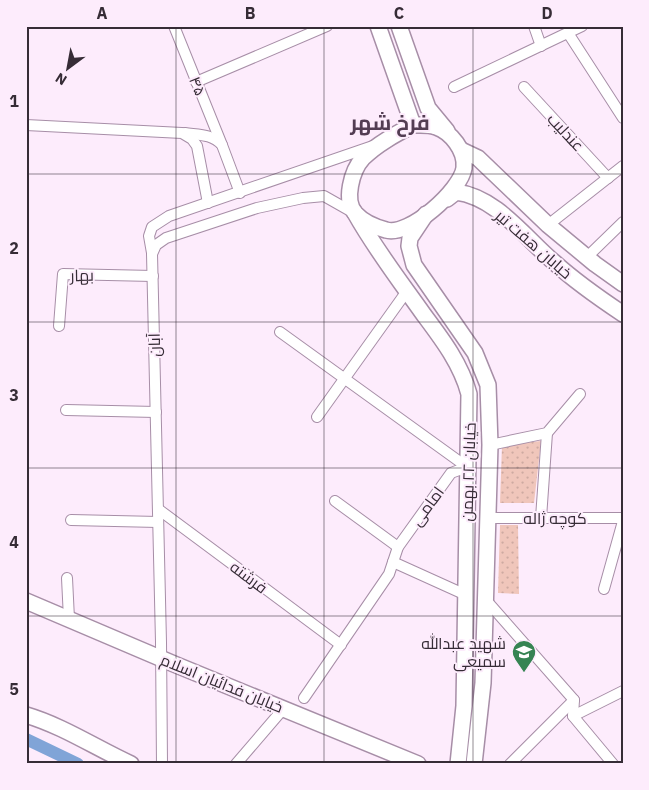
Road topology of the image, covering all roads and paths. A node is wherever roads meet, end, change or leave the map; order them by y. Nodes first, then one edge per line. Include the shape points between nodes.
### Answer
1 (174, 26) edge
2 (327, 26) edge
3 (378, 26) edge
4 (399, 26) edge
5 (534, 26) edge
6 (582, 26) edge
7 (568, 33) junction
8 (541, 46) junction
9 (196, 82) junction
10 (454, 87) dead end
11 (524, 87) dead end
12 (623, 118) edge
13 (26, 125) edge
14 (413, 125) junction
15 (182, 133) junction
16 (451, 136) junction
17 (381, 143) junction
18 (222, 145) junction
19 (461, 150) junction
20 (623, 166) edge
21 (608, 178) junction
22 (240, 192) junction
23 (441, 202) junction
24 (208, 203) junction
25 (355, 213) junction
26 (426, 214) junction
27 (623, 222) edge
28 (548, 225) junction
29 (152, 254) junction
30 (587, 258) junction
31 (152, 276) junction
32 (623, 284) edge
33 (407, 291) junction
34 (623, 314) edge
35 (59, 326) dead end
36 (280, 332) dead end
37 (344, 378) junction
38 (580, 394) dead end
39 (66, 410) dead end
40 (156, 412) junction
41 (317, 417) dead end
42 (547, 433) junction
43 (490, 445) junction
44 (467, 467) junction
45 (335, 501) dead end
46 (158, 509) junction
47 (488, 518) junction
48 (541, 518) junction
49 (623, 519) edge
50 (70, 520) dead end
51 (158, 522) junction
52 (398, 547) junction
53 (393, 562) junction
54 (67, 578) dead end
55 (604, 589) dead end
56 (466, 595) junction
57 (486, 600) junction
58 (26, 601) edge
59 (69, 619) junction
60 (341, 645) junction
61 (162, 658) junction
62 (623, 691) edge
63 (304, 698) dead end
64 (574, 700) junction
65 (284, 708) junction
66 (26, 715) edge
67 (573, 716) junction
68 (130, 764) edge
69 (162, 764) edge
70 (236, 764) edge
71 (418, 764) edge
72 (458, 764) edge
73 (474, 764) edge
74 (510, 764) edge
75 (612, 764) edge

1 - 9 street, ۴۵
2 - 9 street
3 - 14 street
4 - 16 street via 428,108
5 - 8 street
6 - 7 street
7 - 8 street
7 - 12 street
8 - 10 street
9 - 18 street, ۴۵
11 - 21 street, عندلیب
13 - 15 street
14 - 16 street via 435,126
14 - 17 street
15 - 18 street via 217,139
15 - 24 street via 198,146
16 - 19 street
17 - 22 street
17 - 25 street via 362,159 352,178 350,197
18 - 22 street, ۴۵
19 - 23 street via 464,168 457,184
19 - 28 street, خیابان هفت تیر via 478,158
20 - 21 street
21 - 28 street
22 - 24 street
23 - 26 street
23 - 34 street, خیابان هفت تیر via 456,192 477,197 508,219 579,284
24 - 29 street, آبان via 169,216 152,227
25 - 26 street via 372,226 389,232 405,229
25 - 29 street via 324,196 303,198 258,208 166,238 156,244
25 - 33 street, خیابان ۲۲ بهمن
26 - 43 street, خیابان ۲۲ بهمن via 410,238 414,265 475,353 488,385
27 - 30 street
28 - 30 street, خیابان هفت تیر
29 - 31 street, آبان
30 - 32 street, خیابان هفت تیر
31 - 35 street, بهار via 63,274
31 - 40 street, آبان
33 - 37 street
33 - 44 street, خیابان ۲۲ بهمن via 465,377 469,394
36 - 37 street
37 - 41 street
37 - 44 street
38 - 42 street
39 - 40 street
40 - 46 street, آبان
42 - 43 street
42 - 48 street
43 - 47 street, خیابان ۲۲ بهمن
44 - 52 street, امامی via 451,473
44 - 56 street, خیابان ۲۲ بهمن
45 - 52 street
46 - 51 street, آبان
46 - 60 street, فرشته
47 - 48 street, کوچه ژاله
47 - 57 street, خیابان ۲۲ بهمن
48 - 49 street, کوچه ژاله
49 - 55 street
50 - 51 street
51 - 61 street, آبان
52 - 53 street, امامی
53 - 56 street
53 - 60 street, امامی via 389,574
54 - 59 street
56 - 72 street, خیابان ۲۲ بهمن via 464,706
57 - 64 street
57 - 73 street, خیابان ۲۲ بهمن via 483,683
58 - 59 street, خیابان فدائیان اسلام
59 - 61 street, خیابان فدائیان اسلام
60 - 63 street, امامی
61 - 65 street, خیابان فدائیان اسلام
61 - 69 street, آبان
62 - 67 street
64 - 67 street
64 - 74 street
65 - 70 street
65 - 71 street, خیابان فدائیان اسلام
66 - 68 street
67 - 75 street

